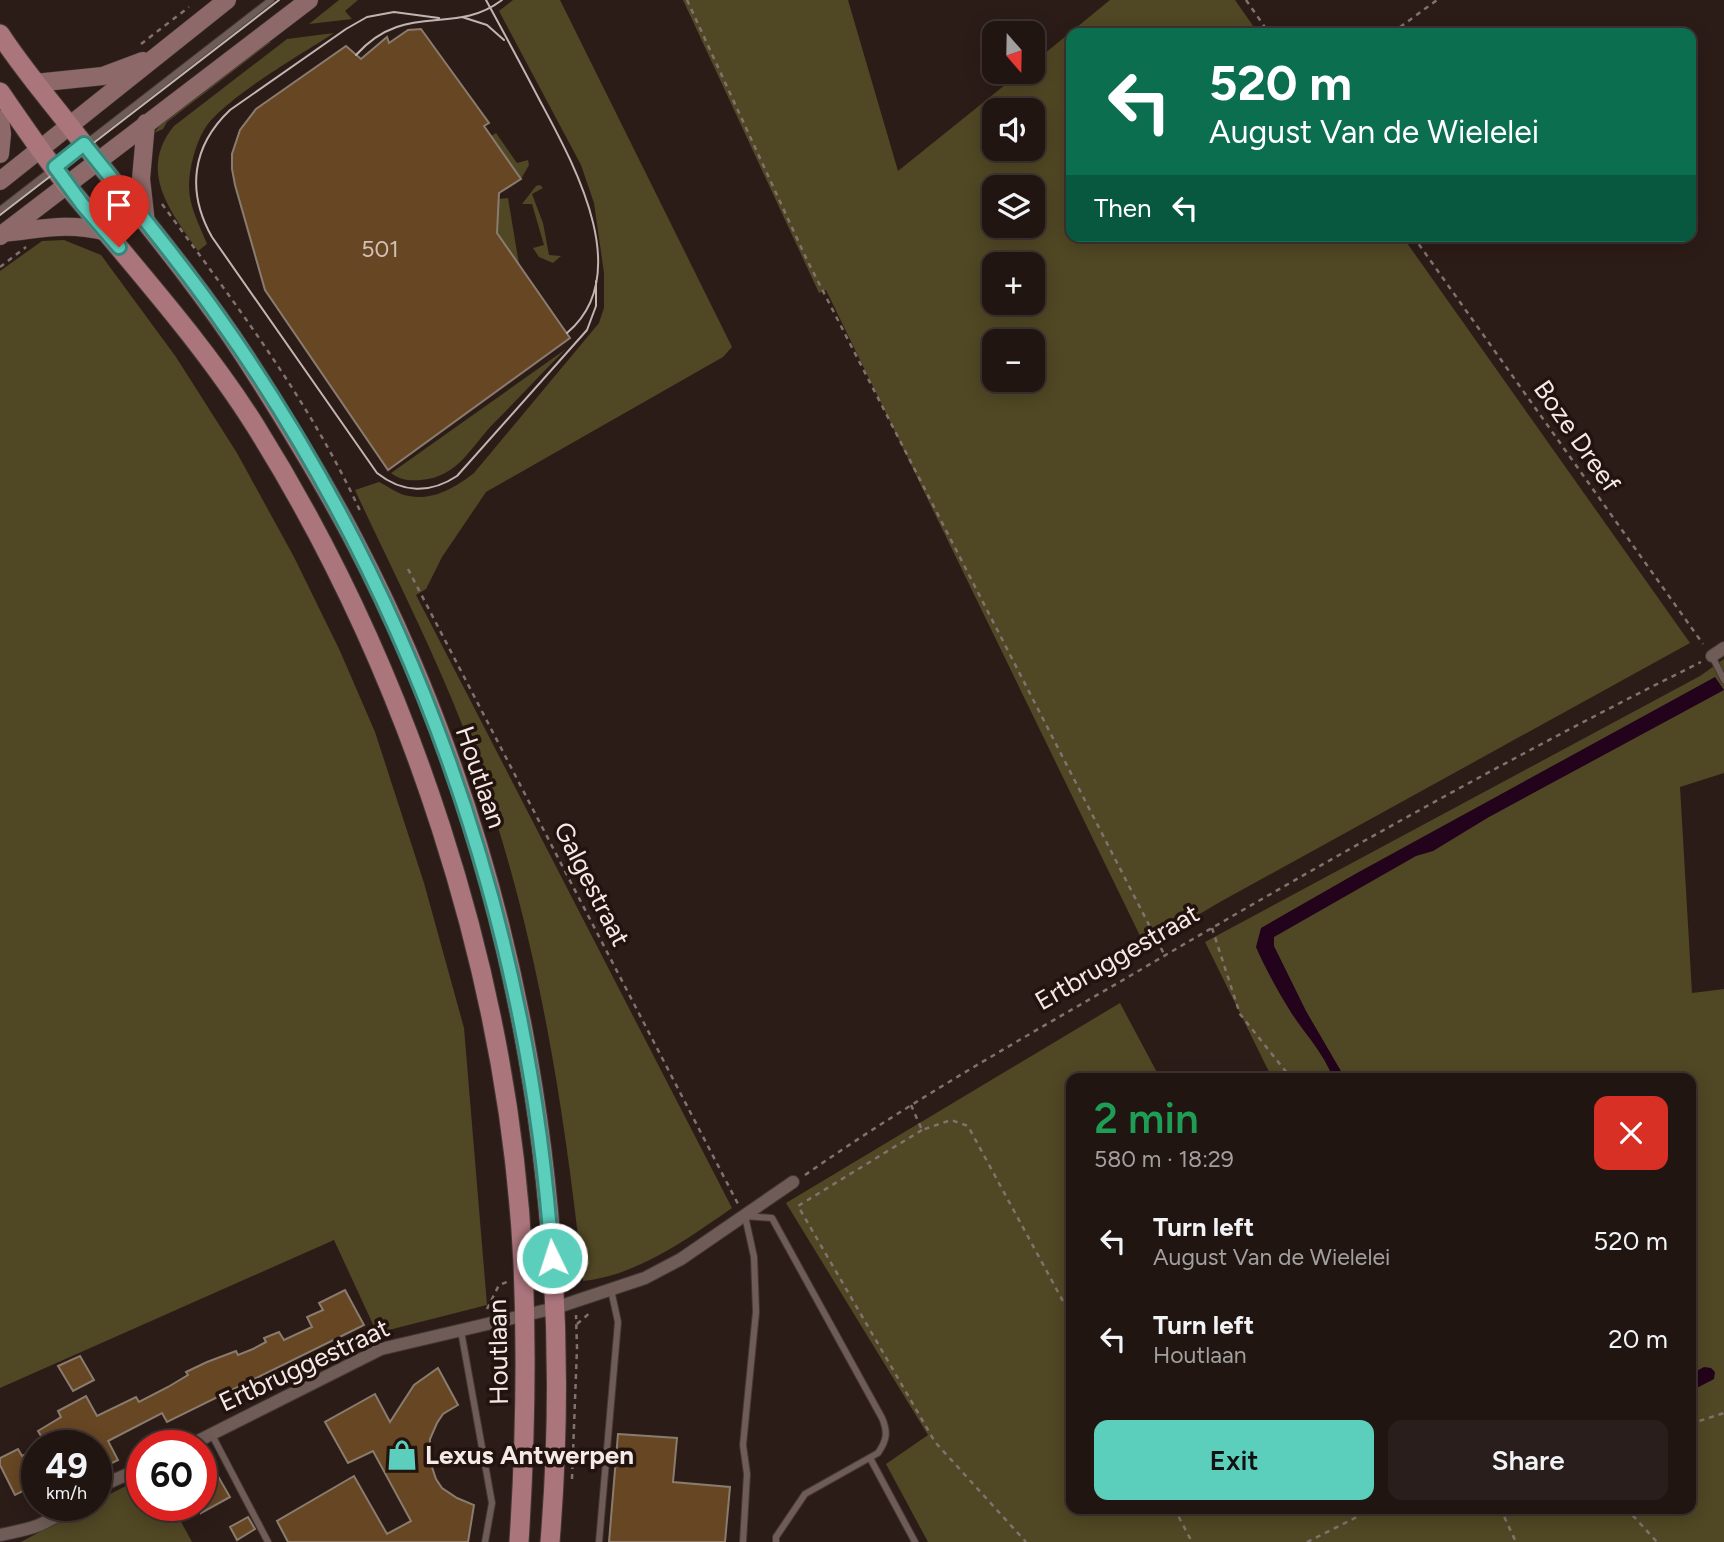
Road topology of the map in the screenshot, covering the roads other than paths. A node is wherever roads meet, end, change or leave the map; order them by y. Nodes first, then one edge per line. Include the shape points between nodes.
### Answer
1 (228, 0) edge
2 (271, 0) edge
3 (309, 0) edge
4 (0, 34) edge
5 (164, 50) junction
6 (35, 83) junction
7 (0, 92) edge
8 (0, 119) edge
9 (146, 123) junction
10 (71, 127) junction
11 (84, 144) junction
12 (42, 150) junction
13 (0, 154) edge
14 (97, 161) junction
15 (55, 167) junction
16 (0, 181) edge
17 (68, 184) junction
18 (0, 209) edge
19 (146, 223) junction
20 (107, 232) junction
21 (2, 235) edge
22 (1724, 648) edge
23 (1712, 656) joint
24 (1724, 680) edge
25 (793, 1182) road end
26 (745, 1216) junction
27 (611, 1290) junction
28 (555, 1308) junction
29 (524, 1315) junction
30 (460, 1329) junction
31 (217, 1431) edge
32 (217, 1445) edge
33 (870, 1458) junction
34 (51, 1521) edge
35 (0, 1535) edge
36 (268, 1542) edge
37 (485, 1542) edge
38 (519, 1542) edge
39 (550, 1542) edge
40 (600, 1542) edge
41 (743, 1542) edge
42 (776, 1542) edge
43 (915, 1542) edge

1 - 5 main road
2 - 11 lane
3 - 9 main road
4 - 6 main road, Houtlaan
5 - 6 main road via 103,76
5 - 10 main road
6 - 10 main road, Houtlaan
7 - 12 main road, Houtlaan
8 - 13 main road
9 - 14 main road
9 - 19 main road via 141,179
10 - 11 main road, Houtlaan
10 - 12 main road
11 - 14 main road, Houtlaan
11 - 15 lane
12 - 15 main road, Houtlaan
12 - 16 main road
14 - 17 main road
14 - 19 main road, Houtlaan
15 - 17 main road, Houtlaan
15 - 18 lane
17 - 20 main road, Houtlaan
17 - 21 main road
19 - 28 main road, Houtlaan via 216,314 307,456 387,607 438,729 506,948 543,1157
20 - 21 main road via 64,225
20 - 29 main road, Houtlaan via 221,374 256,426 331,561 408,733 453,870 495,1042 513,1157
22 - 23 street
23 - 24 lane
25 - 26 street
26 - 27 street via 681,1259
26 - 33 lane via 772,1218 882,1418 887,1434 878,1453
26 - 41 lane via 754,1257 756,1312 743,1445 747,1474
27 - 28 street
27 - 40 lane via 618,1322
28 - 29 street, Ertbruggestraat
28 - 39 main road, Houtlaan
29 - 30 street, Ertbruggestraat
29 - 38 main road, Houtlaan via 525,1444
30 - 31 street, Ertbruggestraat via 381,1349
30 - 37 lane via 492,1503
32 - 36 lane
33 - 42 lane via 805,1494
33 - 43 lane
34 - 35 street

